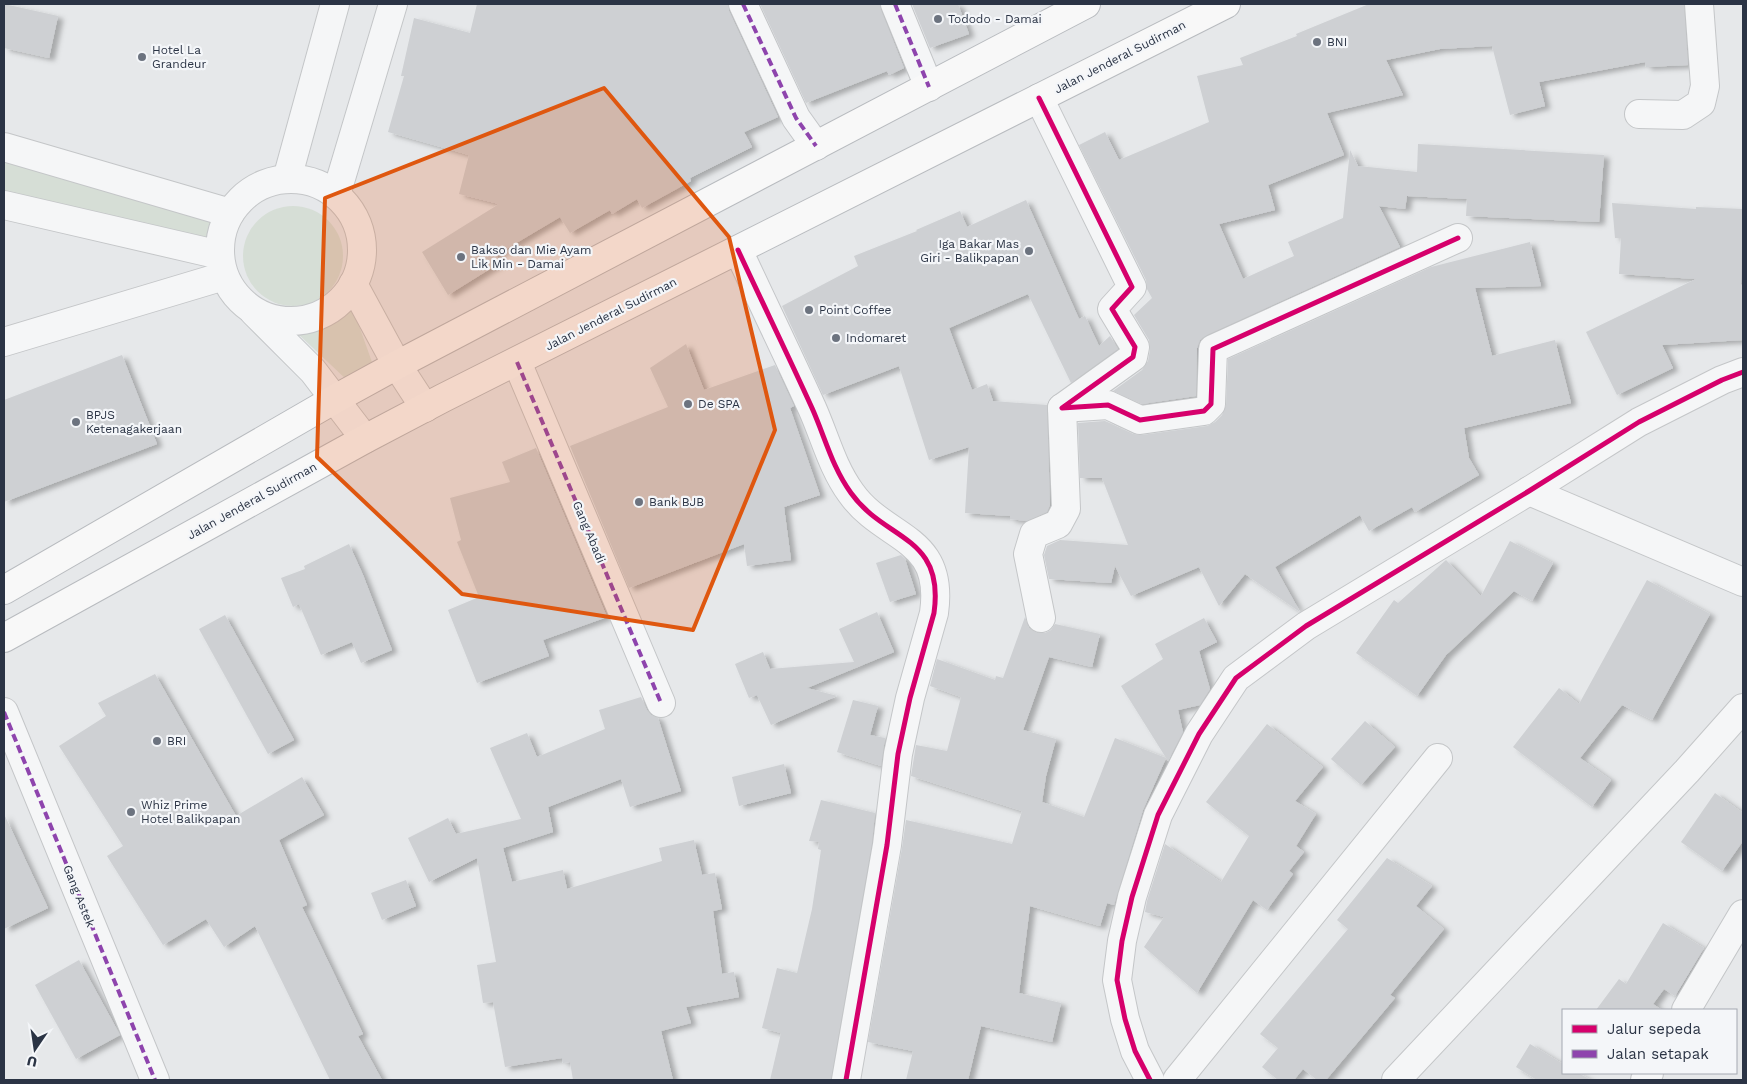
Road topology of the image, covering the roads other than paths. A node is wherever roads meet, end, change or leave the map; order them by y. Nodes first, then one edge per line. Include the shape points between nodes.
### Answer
1 (335, 4) edge
2 (393, 4) edge
3 (743, 4) edge
4 (895, 4) edge
5 (1086, 4) edge
6 (1226, 4) edge
7 (1699, 4) edge
8 (929, 87) junction
9 (1039, 98) junction
10 (1639, 114) dead end
11 (816, 146) junction
12 (4, 147) edge
13 (287, 179) junction
14 (336, 195) junction
15 (4, 205) edge
16 (230, 213) junction
17 (1458, 238) dead end
18 (738, 250) junction
19 (222, 265) junction
20 (353, 284) junction
21 (251, 309) junction
22 (4, 342) edge
23 (517, 362) junction
24 (397, 365) junction
25 (1743, 372) edge
26 (335, 399) junction
27 (425, 408) junction
28 (1062, 408) junction
29 (365, 439) junction
30 (1529, 491) junction
31 (1743, 582) edge
32 (4, 590) edge
33 (1041, 618) dead end
34 (4, 638) edge
35 (661, 703) dead end
36 (1743, 708) edge
37 (4, 712) edge
38 (1438, 758) dead end
39 (1743, 914) edge
40 (1687, 1009) edge
41 (155, 1080) edge
42 (846, 1080) edge
43 (1150, 1080) edge
44 (1177, 1080) edge
45 (1396, 1080) edge

1 - 13 street
2 - 14 street
3 - 11 street via 796,118
4 - 8 street
5 - 8 highway
6 - 9 highway, Jalan Jenderal Sudirman
7 - 10 street via 1705,86 1700,103 1683,115
8 - 11 highway
9 - 18 highway, Jalan Jenderal Sudirman
9 - 28 street via 1132,287 1112,309 1135,347 1133,357
11 - 24 highway
12 - 16 street
13 - 14 street via 313,182
13 - 16 street via 254,189
14 - 20 street via 352,213 361,236 362,261
15 - 19 street
16 - 19 street via 221,233
17 - 28 street via 1213,349 1210,404 1204,411 1140,420 1108,405
18 - 23 highway, Jalan Jenderal Sudirman
18 - 42 street via 842,480 871,514 921,551 935,587 934,612 898,754 887,845
19 - 21 street via 240,300
19 - 22 street
20 - 21 street via 339,302 319,315 297,321 273,319
20 - 24 street
21 - 26 street via 313,371
23 - 27 highway, Jalan Jenderal Sudirman
23 - 35 street, Gang Abadi
24 - 26 highway
24 - 27 street
25 - 30 street via 1639,422
26 - 29 street
26 - 32 highway
27 - 29 highway, Jalan Jenderal Sudirman
28 - 33 street via 1066,510 1058,524 1034,534 1028,554
29 - 34 highway, Jalan Jenderal Sudirman
30 - 31 street
30 - 43 street via 1306,626 1236,678 1199,734 1158,815 1122,941 1117,980 1124,1019
36 - 45 street
37 - 41 street, Gang Astek
38 - 44 street
39 - 40 street

